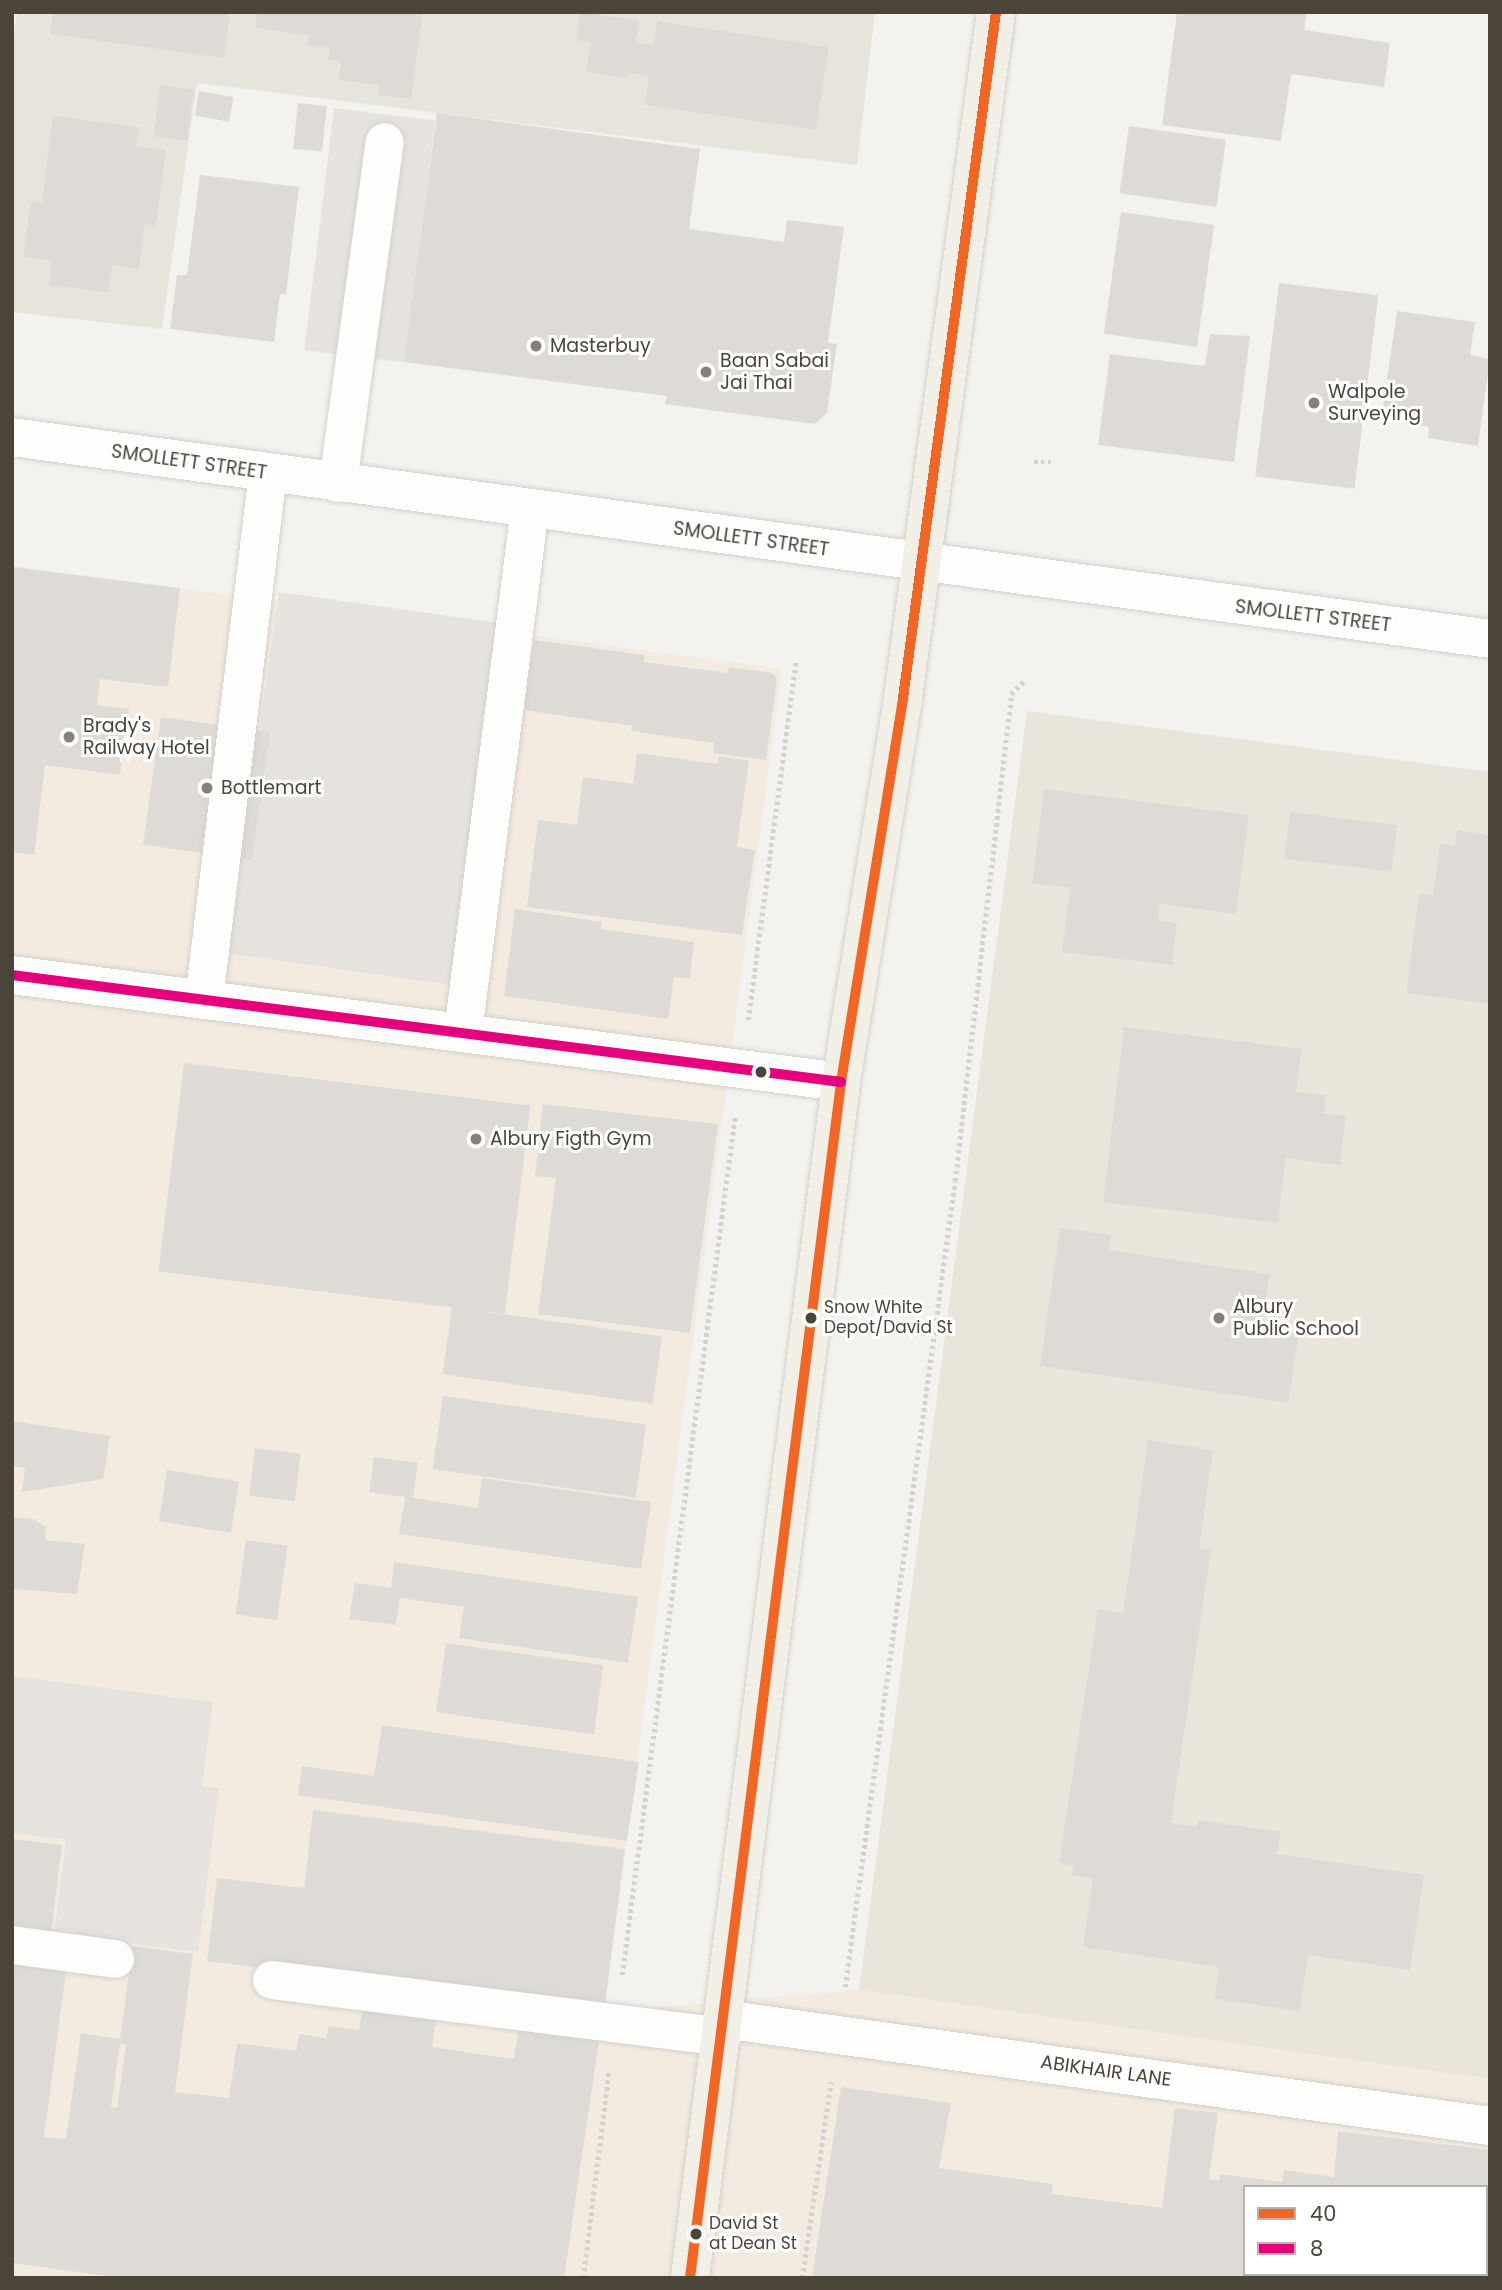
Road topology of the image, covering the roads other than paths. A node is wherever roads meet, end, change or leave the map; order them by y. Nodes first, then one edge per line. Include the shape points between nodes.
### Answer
1 (996, 12) edge
2 (385, 142) dead end
3 (12, 437) edge
4 (268, 473) junction
5 (338, 483) junction
6 (530, 509) junction
7 (921, 563) junction
8 (1490, 639) edge
9 (12, 975) edge
10 (204, 1000) junction
11 (463, 1033) junction
12 (841, 1082) junction
13 (12, 1945) edge
14 (115, 1959) dead end
15 (271, 1980) dead end
16 (722, 2028) junction
17 (1490, 2126) edge
18 (690, 2278) edge

1 - 7 main road
2 - 5 street
3 - 4 street, SMOLLETT STREET
4 - 5 street, SMOLLETT STREET
4 - 10 street
5 - 6 street, SMOLLETT STREET
6 - 7 street, SMOLLETT STREET
6 - 11 street
7 - 8 street, SMOLLETT STREET
7 - 12 main road
9 - 10 street
10 - 11 street
11 - 12 street
12 - 16 main road
13 - 14 street
15 - 16 street, ABIKHAIR LANE via 615,2022
16 - 17 street, ABIKHAIR LANE via 838,2033
16 - 18 main road

